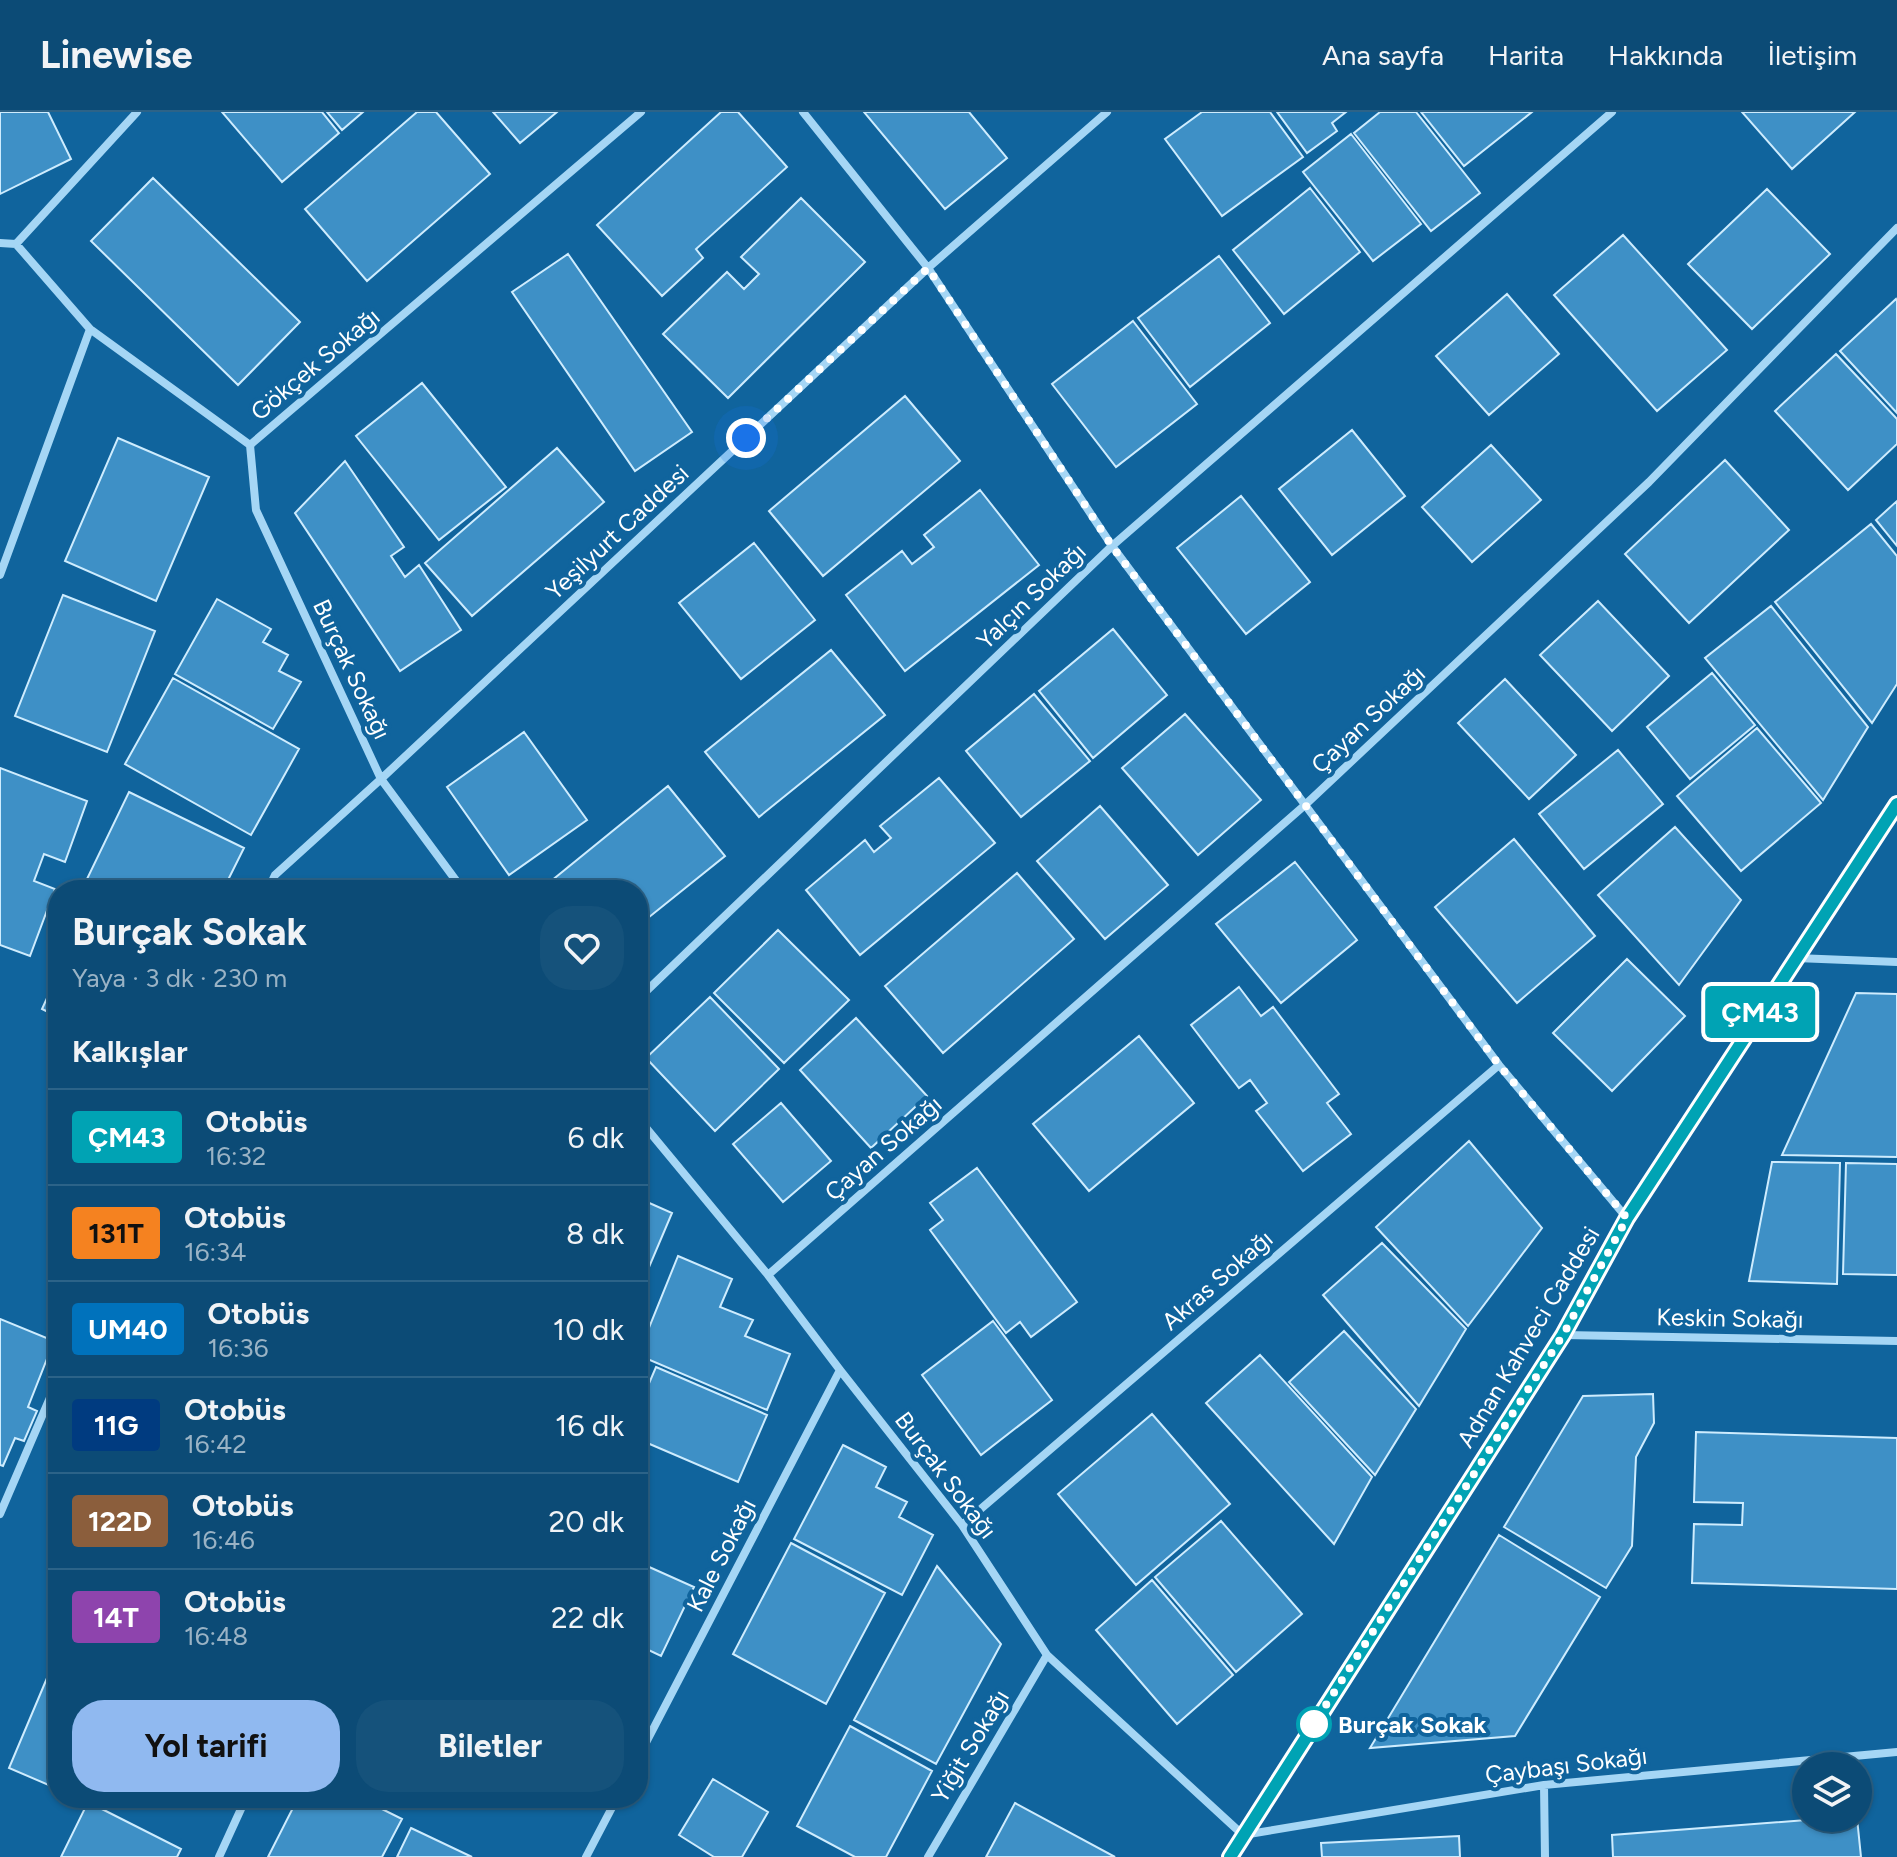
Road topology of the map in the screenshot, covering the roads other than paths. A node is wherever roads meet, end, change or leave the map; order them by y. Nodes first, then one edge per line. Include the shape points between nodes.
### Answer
1 (137, 112) edge
2 (641, 112) edge
3 (803, 112) edge
4 (1107, 112) edge
5 (1612, 112) edge
6 (1897, 228) edge
7 (0, 243) edge
8 (16, 244) junction
9 (928, 268) junction
10 (90, 329) junction
11 (250, 445) junction
12 (1112, 546) junction
13 (0, 575) edge
14 (381, 779) junction
15 (1897, 804) edge
16 (1305, 805) junction
17 (273, 880) edge
18 (456, 880) edge
19 (1795, 958) junction
20 (1897, 962) edge
21 (648, 989) edge
22 (1499, 1065) junction
23 (648, 1130) edge
24 (1627, 1218) junction
25 (768, 1275) junction
26 (1563, 1335) junction
27 (1897, 1341) edge
28 (840, 1370) junction
29 (48, 1402) edge
30 (0, 1514) edge
31 (962, 1525) junction
32 (1047, 1655) junction
33 (648, 1739) edge
34 (1897, 1752) edge
35 (1544, 1785) junction
36 (241, 1808) edge
37 (612, 1808) edge
38 (1243, 1835) junction
39 (219, 1857) edge
40 (586, 1857) edge
41 (928, 1857) edge
42 (1230, 1857) edge
43 (1545, 1857) edge

1 - 8 street
2 - 11 street, Gökçek Sokağı
3 - 9 street
4 - 9 street, Yeşilyurt Caddesi
5 - 12 street, Yalçın Sokağı
6 - 16 street, Çayan Sokağı via 1649,482
7 - 8 street
8 - 10 street, Gökçek Sokağı
9 - 12 street
9 - 14 street, Yeşilyurt Caddesi
10 - 11 street, Gökçek Sokağı
10 - 13 street
11 - 14 street, Burçak Sokağı via 256,510
12 - 16 street
12 - 21 street, Yalçın Sokağı
14 - 17 street, Yeşilyurt Caddesi
14 - 18 street, Burçak Sokağı
15 - 19 street, Adnan Kahveci Caddesi
16 - 22 street
16 - 25 street, Çayan Sokağı
19 - 20 street
19 - 24 street, Adnan Kahveci Caddesi
22 - 24 street
22 - 31 street, Akras Sokağı
23 - 25 street, Burçak Sokağı
24 - 26 street, Adnan Kahveci Caddesi
25 - 28 street, Burçak Sokağı
26 - 27 street, Keskin Sokağı
26 - 38 street, Adnan Kahveci Caddesi
28 - 31 street, Burçak Sokağı
28 - 33 street, Kale Sokağı
29 - 30 street
31 - 32 street, Burçak Sokağı
32 - 38 street, Burçak Sokağı
32 - 41 street, Yiğit Sokağı
34 - 35 street, Çaybaşı Sokağı
35 - 38 street, Çaybaşı Sokağı
35 - 43 street
36 - 39 street
37 - 40 street
38 - 42 street, Adnan Kahveci Caddesi

